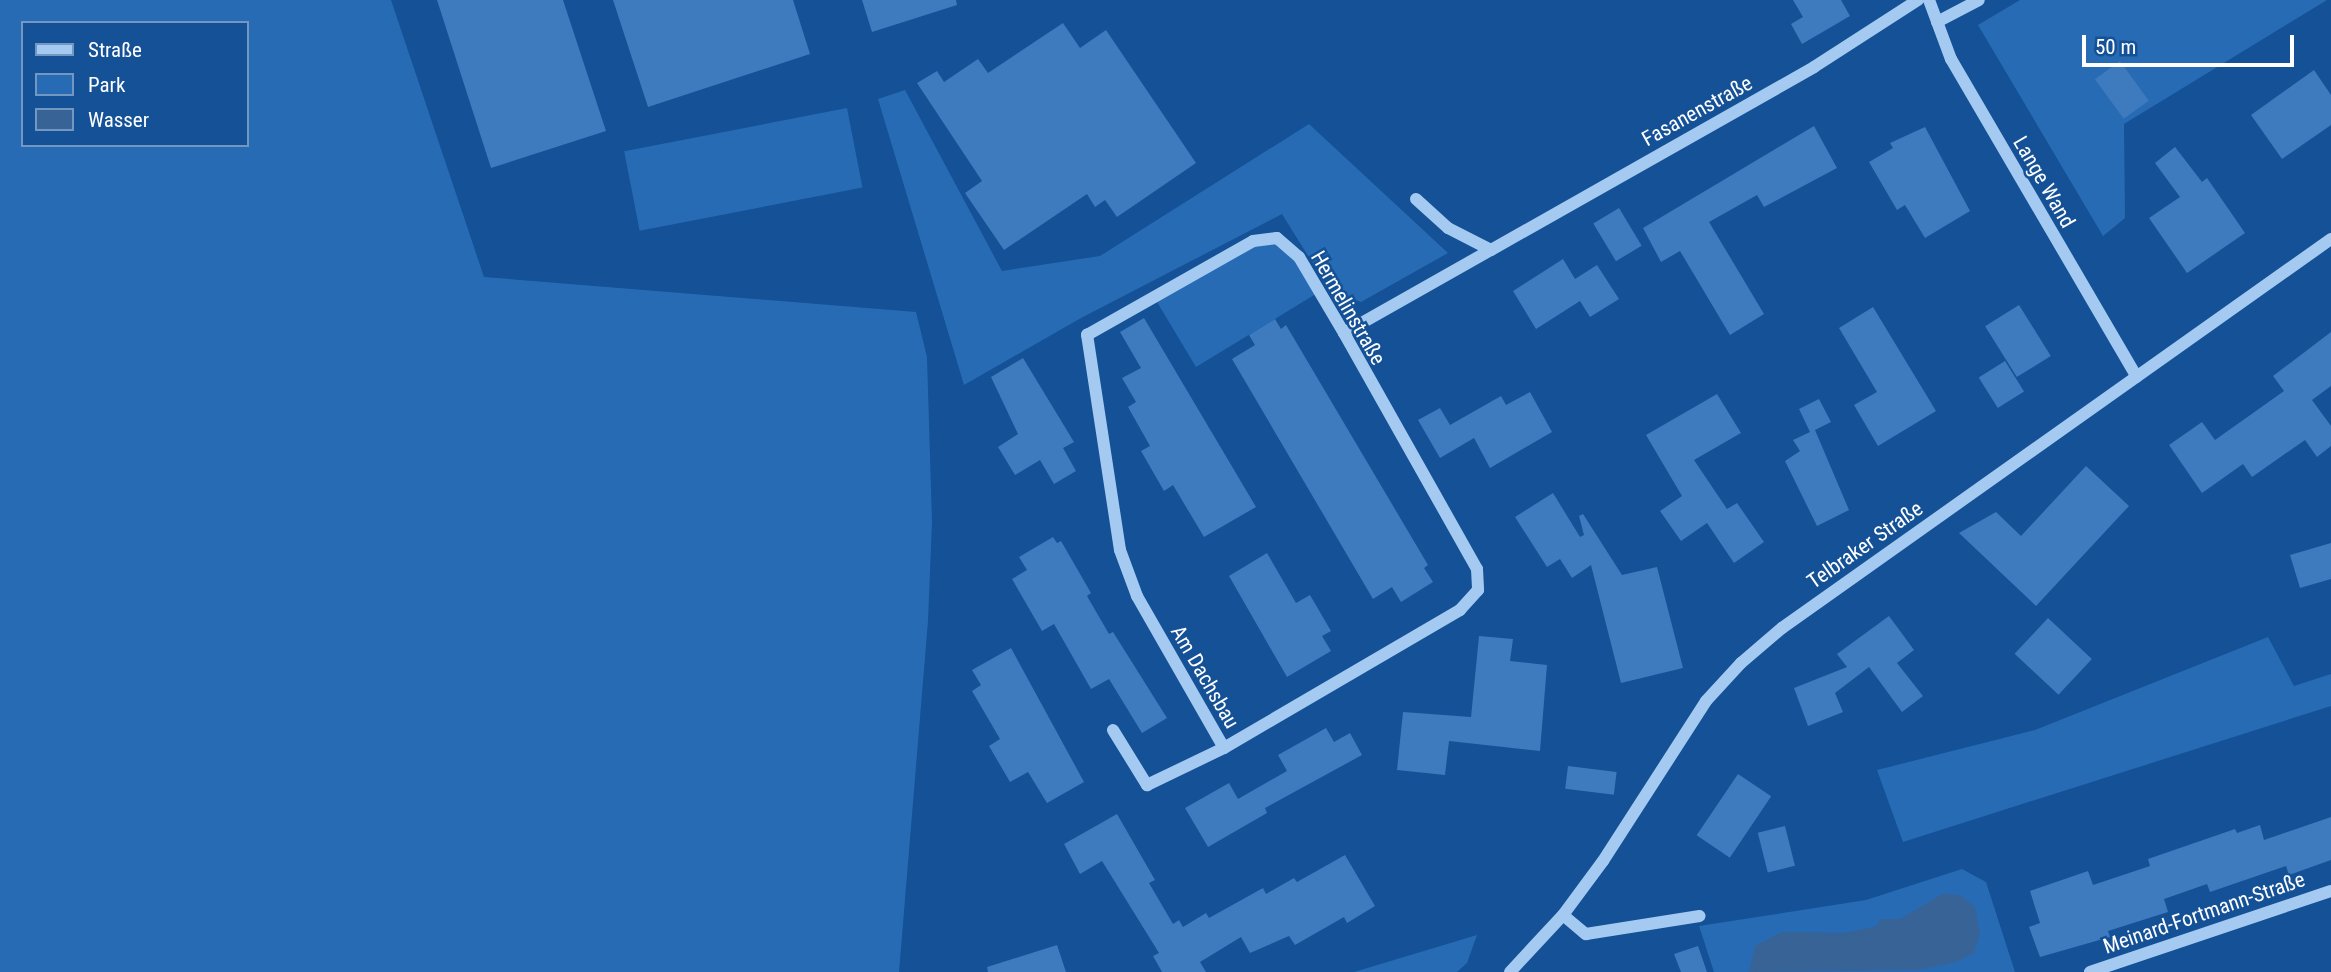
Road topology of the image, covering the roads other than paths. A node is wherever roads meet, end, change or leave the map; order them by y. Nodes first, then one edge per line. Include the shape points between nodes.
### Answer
1 (1918, 0) edge
2 (1929, 0) edge
3 (1979, 0) edge
4 (1937, 22) junction
5 (1416, 198) dead end
6 (2331, 239) edge
7 (1491, 250) junction
8 (1344, 333) junction
9 (1087, 335) joint
10 (2137, 377) junction
11 (1478, 590) joint
12 (1113, 730) dead end
13 (1224, 748) junction
14 (2331, 891) edge
15 (1563, 915) junction
16 (1700, 916) dead end
17 (1510, 972) edge
18 (2090, 972) edge

1 - 7 street, Fasanenstraße via 1814,67
2 - 4 street, Lange Wand
3 - 4 street
4 - 10 street, Lange Wand via 1951,60
5 - 7 street via 1448,228
6 - 10 street, Telbraker Straße
7 - 8 street, Fasanenstraße
8 - 9 street, Hermelinstraße via 1299,257 1277,238 1253,241
8 - 11 street, Hermelinstraße via 1476,569
9 - 13 street, Am Dachsbau via 1120,550 1137,596
10 - 15 street, Telbraker Straße via 1782,628 1741,663 1706,701
11 - 13 street, Am Dachsbau via 1460,610
12 - 13 street via 1147,785
14 - 18 street, Meinard-Fortmann-Straße
15 - 16 street via 1586,934
15 - 17 street, Telbraker Straße

